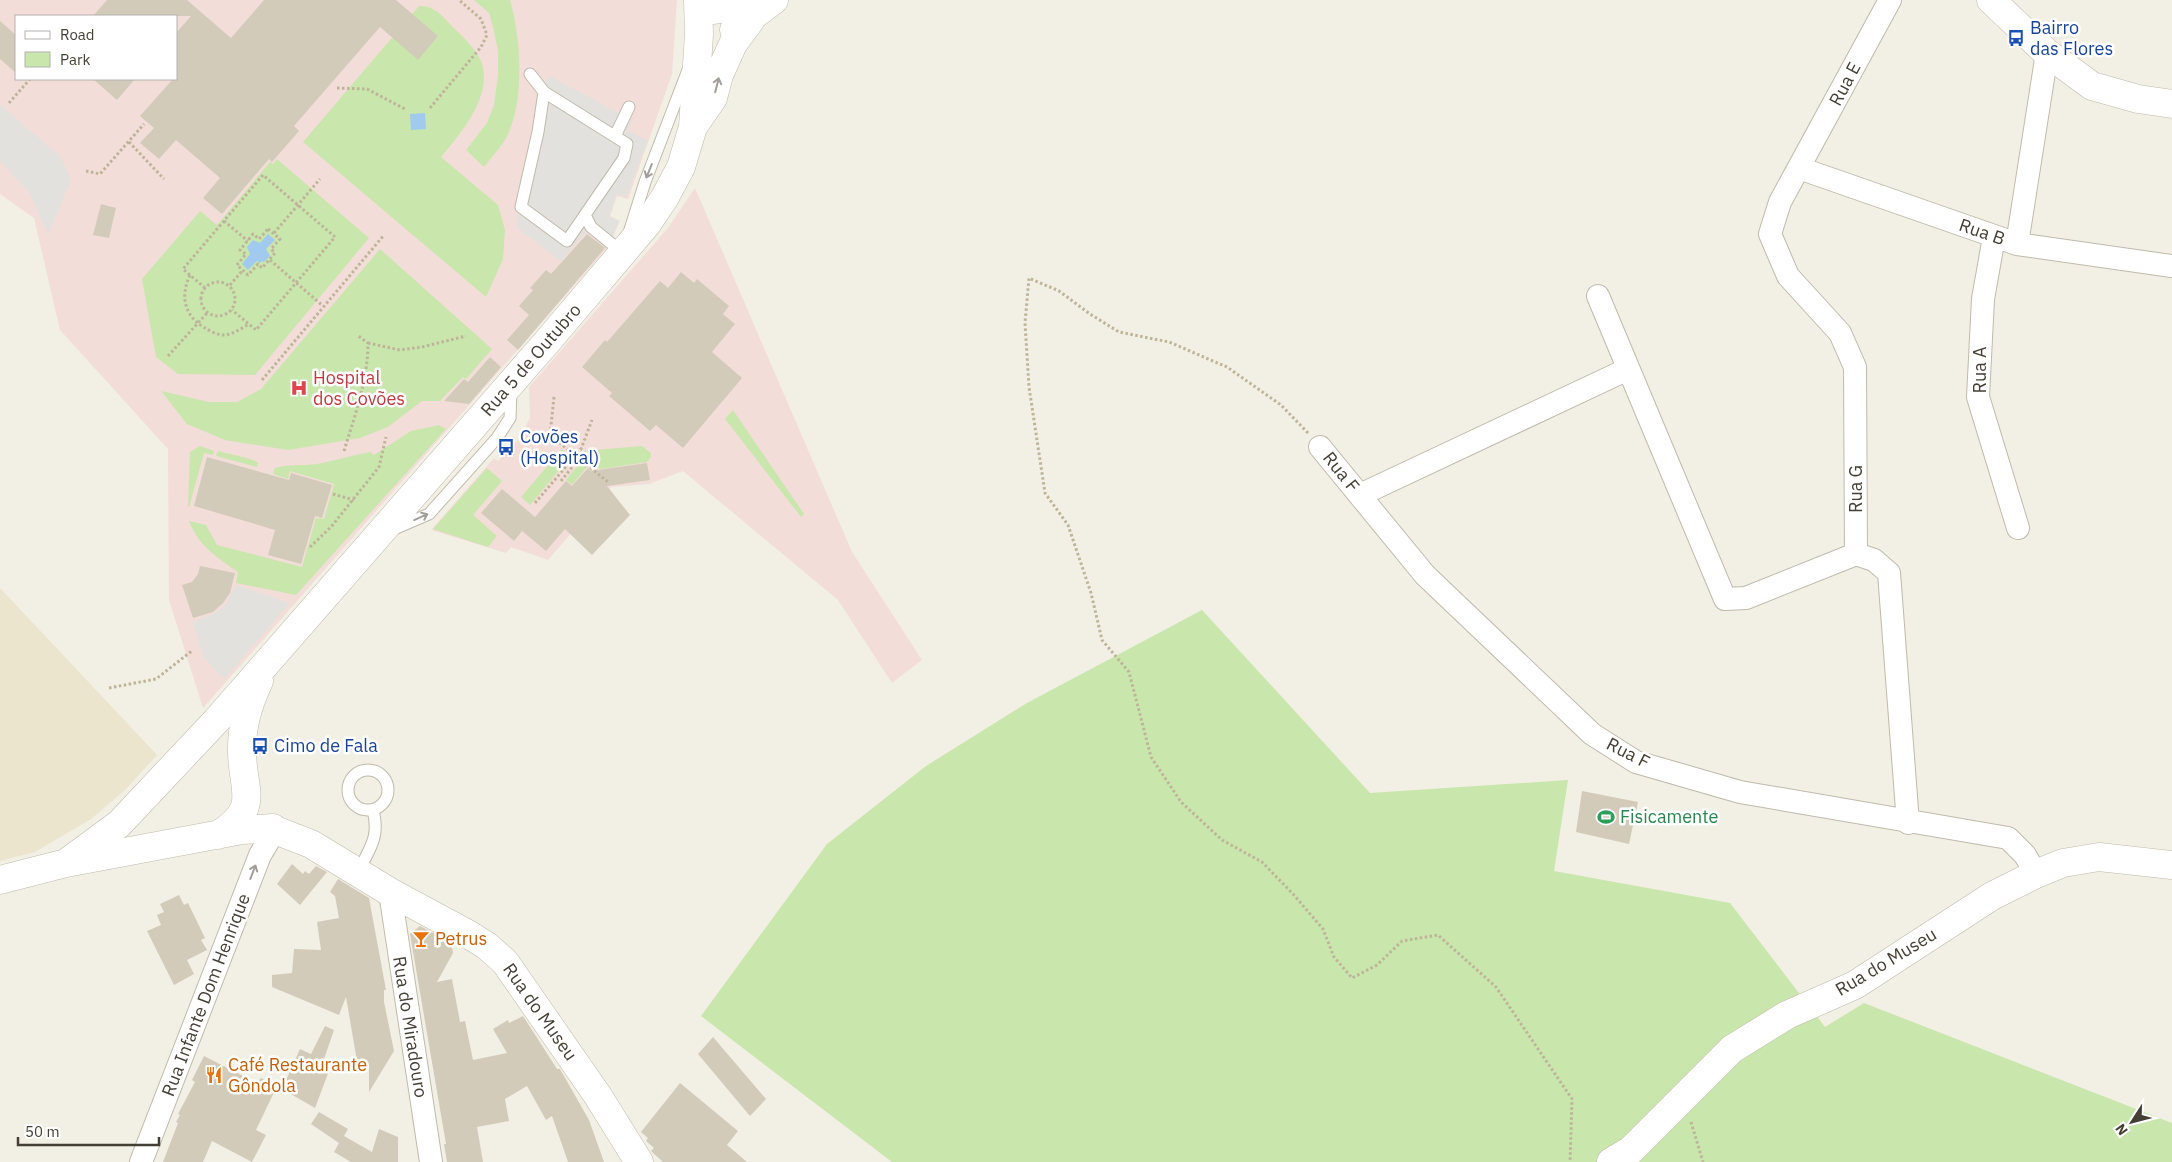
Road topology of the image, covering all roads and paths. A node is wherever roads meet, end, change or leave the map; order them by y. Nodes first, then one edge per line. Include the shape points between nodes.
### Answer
1 (459, 0) edge
2 (774, 0) edge
3 (1890, 0) edge
4 (1991, 0) edge
5 (758, 10) edge
6 (699, 22) edge
7 (2047, 53) junction
8 (530, 74) dead end
9 (29, 80) edge
10 (337, 88) dead end
11 (544, 92) junction
12 (9, 103) dead end
13 (2172, 104) edge
14 (629, 107) dead end
15 (430, 108) dead end
16 (405, 109) dead end
17 (144, 124) dead end
18 (693, 127) junction
19 (615, 136) junction
20 (129, 142) junction
21 (1799, 168) junction
22 (86, 171) dead end
23 (164, 179) dead end
24 (320, 179) dead end
25 (298, 205) junction
26 (585, 215) junction
27 (224, 221) junction
28 (274, 234) junction
29 (384, 235) dead end
30 (1994, 237) junction
31 (248, 241) junction
32 (2018, 244) junction
33 (623, 253) junction
34 (270, 260) junction
35 (2172, 266) edge
36 (243, 270) junction
37 (190, 275) junction
38 (296, 282) junction
39 (230, 285) junction
40 (205, 288) junction
41 (1598, 296) dead end
42 (323, 306) junction
43 (232, 310) junction
44 (208, 312) junction
45 (197, 324) junction
46 (249, 324) junction
47 (357, 335) dead end
48 (466, 336) dead end
49 (368, 342) junction
50 (168, 356) dead end
51 (1628, 369) junction
52 (262, 380) dead end
53 (554, 397) dead end
54 (592, 420) dead end
55 (386, 437) dead end
56 (1320, 446) joint
57 (344, 451) dead end
58 (575, 456) junction
59 (569, 463) junction
60 (561, 481) dead end
61 (608, 482) dead end
62 (333, 494) dead end
63 (1360, 495) junction
64 (354, 500) junction
65 (535, 503) dead end
66 (2018, 528) dead end
67 (310, 547) dead end
68 (1856, 554) junction
69 (194, 650) dead end
70 (266, 664) junction
71 (109, 688) dead end
72 (202, 736) junction
73 (242, 754) junction
74 (247, 791) junction
75 (142, 801) junction
76 (373, 810) dead end
77 (1908, 823) junction
78 (274, 829) junction
79 (218, 835) junction
80 (164, 845) junction
81 (66, 863) junction
82 (2172, 865) edge
83 (358, 872) junction
84 (2036, 874) junction
85 (0, 880) edge
86 (390, 892) junction
87 (1681, 1101) junction
88 (141, 1162) edge
89 (430, 1162) edge
90 (639, 1162) edge
91 (1570, 1162) edge
92 (1611, 1162) edge
93 (1703, 1162) edge

1 - 15 path via 481,19 487,35 481,47
2 - 5 street
3 - 21 street, Rua E
4 - 7 street
5 - 6 street via 736,8
18 -> 5 street via 713,98 733,44
6 - 18 street, Rua 5 de Outubro
6 -> 33 lane
7 - 13 street via 2092,86 2138,99
7 - 32 street
8 - 11 lane
9 - 12 path
10 - 16 path via 367,89
11 - 19 lane
11 - 26 lane via 521,208 567,241
14 - 19 lane
17 - 20 path
18 - 33 street, Rua 5 de Outubro via 681,167 665,197
19 - 26 lane via 627,144 624,158
20 - 22 path via 100,174
20 - 23 path
21 - 30 street, Rua B
21 - 68 street, Rua G via 1780,202 1770,234 1788,276 1840,333 1855,366
24 - 25 path
25 - 27 path via 263,175
25 - 28 path
25 - 38 path via 335,237
26 - 33 lane via 591,227
27 - 31 path
27 - 37 path via 183,269
28 - 31 path via 268,228 259,239 253,234
28 - 34 path via 280,239 271,249 275,253
29 - 42 path
30 - 32 street, Rua B
30 - 66 street, Rua A via 1982,299 1978,397
31 - 36 path via 240,250 246,254 237,265
32 - 35 street, Rua B
33 - 70 street, Rua 5 de Outubro
34 - 36 path via 262,268 258,264 248,275
34 - 38 path
36 - 39 path
37 - 40 path
37 - 45 path via 184,288 184,302
38 - 42 path
38 - 46 path via 256,330
39 - 40 path via 216,281
39 - 43 path via 236,296
40 - 44 path via 201,301
41 - 51 street
42 - 52 path
43 - 44 path via 221,316
43 - 46 path
44 - 45 path
45 - 46 path via 224,335
45 - 50 path
47 - 49 path
48 - 49 path via 400,350
49 - 57 path via 365,380
51 - 63 street
51 - 68 street via 1726,599 1746,598
53 - 58 path via 550,435
54 - 58 path
55 - 64 path via 379,467
56 - 63 street, Rua F
56 - 91 path via 1281,405 1227,367 1169,342 1119,332 1059,291 1030,278 1025,323 1029,387 1045,493 1068,525 1091,593 1102,640 1129,672 1151,757 1182,802 1222,840 1262,862 1293,894 1323,929 1334,957 1352,978 1377,965 1402,941 1438,935 1496,987 1572,1099
58 - 59 path
58 - 61 path
59 - 60 path via 573,466
59 - 65 path
62 - 64 path
63 - 77 street, Rua F via 1425,575 1592,734 1636,762 1740,792
64 - 67 path
68 - 77 street via 1874,560 1890,573
69 - 71 path via 156,679
70 - 72 street, Rua 5 de Outubro
70 - 73 street, Rua 5 de Outubro via 244,723
72 - 73 street via 215,736 231,742
72 - 75 street
73 - 74 street
74 - 78 street
74 - 79 street via 242,815 232,827
75 - 80 street via 139,816 142,830 152,840
75 - 81 street via 104,837
76 - 83 lane via 377,830
77 - 84 street, Rua F via 2008,838 2025,855
78 - 79 street
78 - 83 street, Rua do Museu via 311,844
88 -> 78 street, Rua Infante Dom Henrique via 260,855
79 - 80 street
80 - 81 street
81 - 85 street
82 - 84 street, Rua do Museu via 2099,858 2063,863
83 - 86 street, Rua do Museu
84 - 87 street, Rua do Museu via 1992,896 1855,985 1787,1015 1732,1049
86 - 89 street, Rua do Miradouro
86 - 90 street, Rua do Museu via 475,938 505,962 598,1096
87 - 92 street, Rua do Museu via 1631,1150
87 - 93 path

